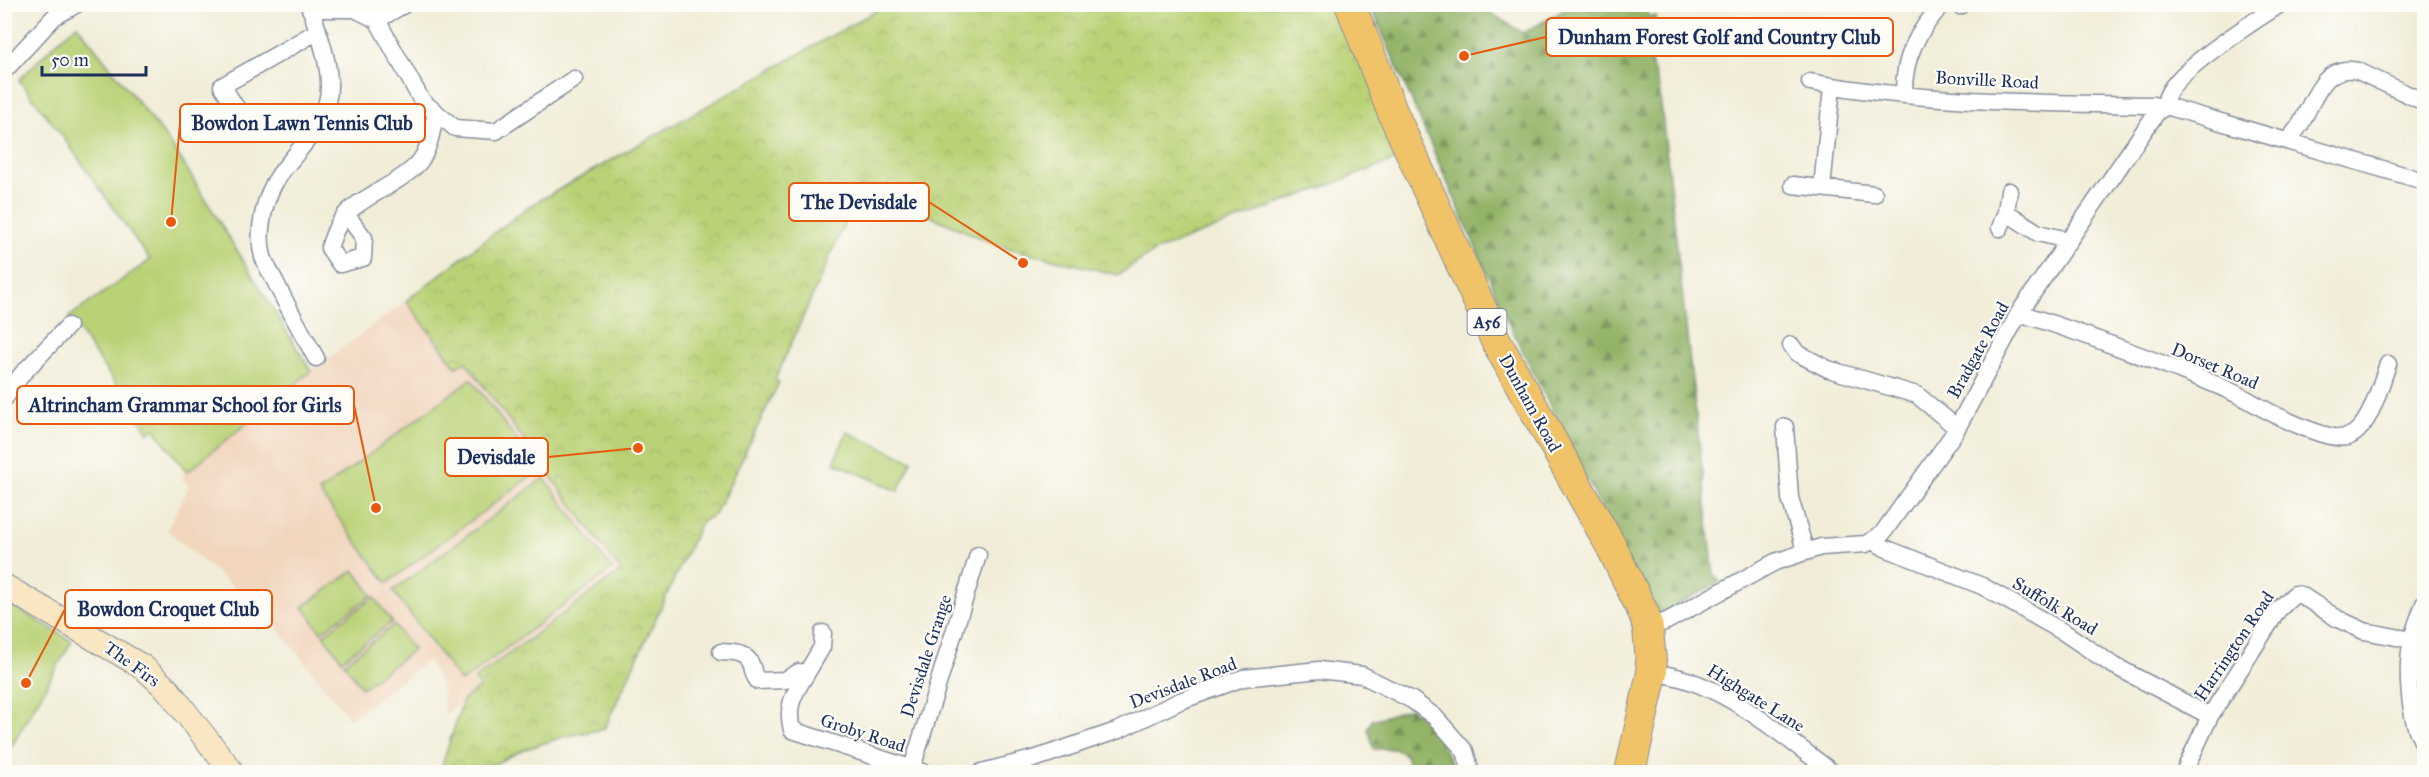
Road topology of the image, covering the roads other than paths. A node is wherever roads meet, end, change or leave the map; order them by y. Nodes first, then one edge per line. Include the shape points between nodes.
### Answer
1 (77, 4) edge
2 (405, 4) edge
3 (1350, 4) edge
4 (1943, 4) edge
5 (2280, 4) edge
6 (309, 7) edge
7 (377, 20) junction
8 (318, 31) junction
9 (4, 71) edge
10 (573, 79) dead end
11 (1810, 82) dead end
12 (1832, 87) junction
13 (1904, 94) junction
14 (2424, 102) edge
15 (2164, 107) junction
16 (436, 112) junction
17 (241, 115) dead end
18 (2288, 141) junction
19 (2424, 181) edge
20 (1793, 185) dead end
21 (1822, 188) junction
22 (2009, 191) dead end
23 (1874, 194) dead end
24 (2006, 212) junction
25 (346, 214) dead end
26 (2000, 228) dead end
27 (2066, 243) junction
28 (2019, 313) junction
29 (68, 326) dead end
30 (1792, 354) dead end
31 (316, 358) dead end
32 (2388, 364) dead end
33 (4, 399) edge
34 (1785, 427) dead end
35 (1957, 428) junction
36 (1874, 541) junction
37 (1805, 550) junction
38 (978, 555) dead end
39 (4, 586) edge
40 (2424, 604) edge
41 (1648, 628) junction
42 (824, 633) dead end
43 (2412, 640) junction
44 (721, 652) dead end
45 (1652, 673) junction
46 (805, 676) junction
47 (2210, 716) junction
48 (2424, 744) edge
49 (917, 770) edge
50 (232, 772) edge
51 (982, 772) edge
52 (1471, 772) edge
53 (1629, 772) edge
54 (1832, 772) edge
55 (2184, 772) edge

1 - 9 street via 54,16
2 - 7 street
3 - 41 highway, Dunham Road / A56 via 1392,111 1496,341 1612,548
4 - 13 street via 1916,39 1906,69
5 - 15 street, Bradgate Road via 2190,67 2171,88
6 - 7 street via 355,9
6 - 8 street
7 - 16 street via 422,101
8 - 17 street via 222,86
8 - 31 street via 329,81 327,102 316,128 279,176 261,228 263,256
10 - 16 street via 496,131 455,128
11 - 12 street, Bonville Road
12 - 13 street, Bonville Road
12 - 21 street
13 - 15 street, Bonville Road
14 - 18 street via 2358,71 2344,71 2320,84
15 - 18 street, Bonville Road
15 - 27 street, Bradgate Road
16 - 25 street via 420,161
18 - 19 street, Bonville Road
20 - 21 street
21 - 23 street
22 - 24 street
24 - 26 street
24 - 27 street via 2038,232
27 - 28 street, Bradgate Road
28 - 32 street, Dorset Road via 2235,393 2281,419 2345,438 2365,424
28 - 35 street, Bradgate Road
29 - 33 street
30 - 35 street via 1828,369 1917,395
34 - 37 street via 1790,498
35 - 36 street, Bradgate Road
36 - 37 street
36 - 47 street, Suffolk Road via 1982,586 2111,664
37 - 41 street
38 - 49 street, Devisdale Grange
39 - 50 street, The Firs via 143,667 168,690
40 - 43 street
41 - 45 highway, Dunham Road / A56
42 - 46 street via 822,647
43 - 47 street, Harrington Road via 2364,631 2295,594 2278,610
43 - 48 street via 2410,701 2413,722
44 - 46 street via 748,658 758,681 785,680 800,672
45 - 53 highway, Dunham Road / A56
45 - 54 street, Highgate Lane via 1685,678 1718,694
46 - 49 street, Groby Road via 788,715 792,730
47 - 55 street, Harrington Road
51 - 52 street, Devisdale Road via 1119,730 1180,701 1243,678 1319,670 1362,675 1412,700 1435,717 1465,751

